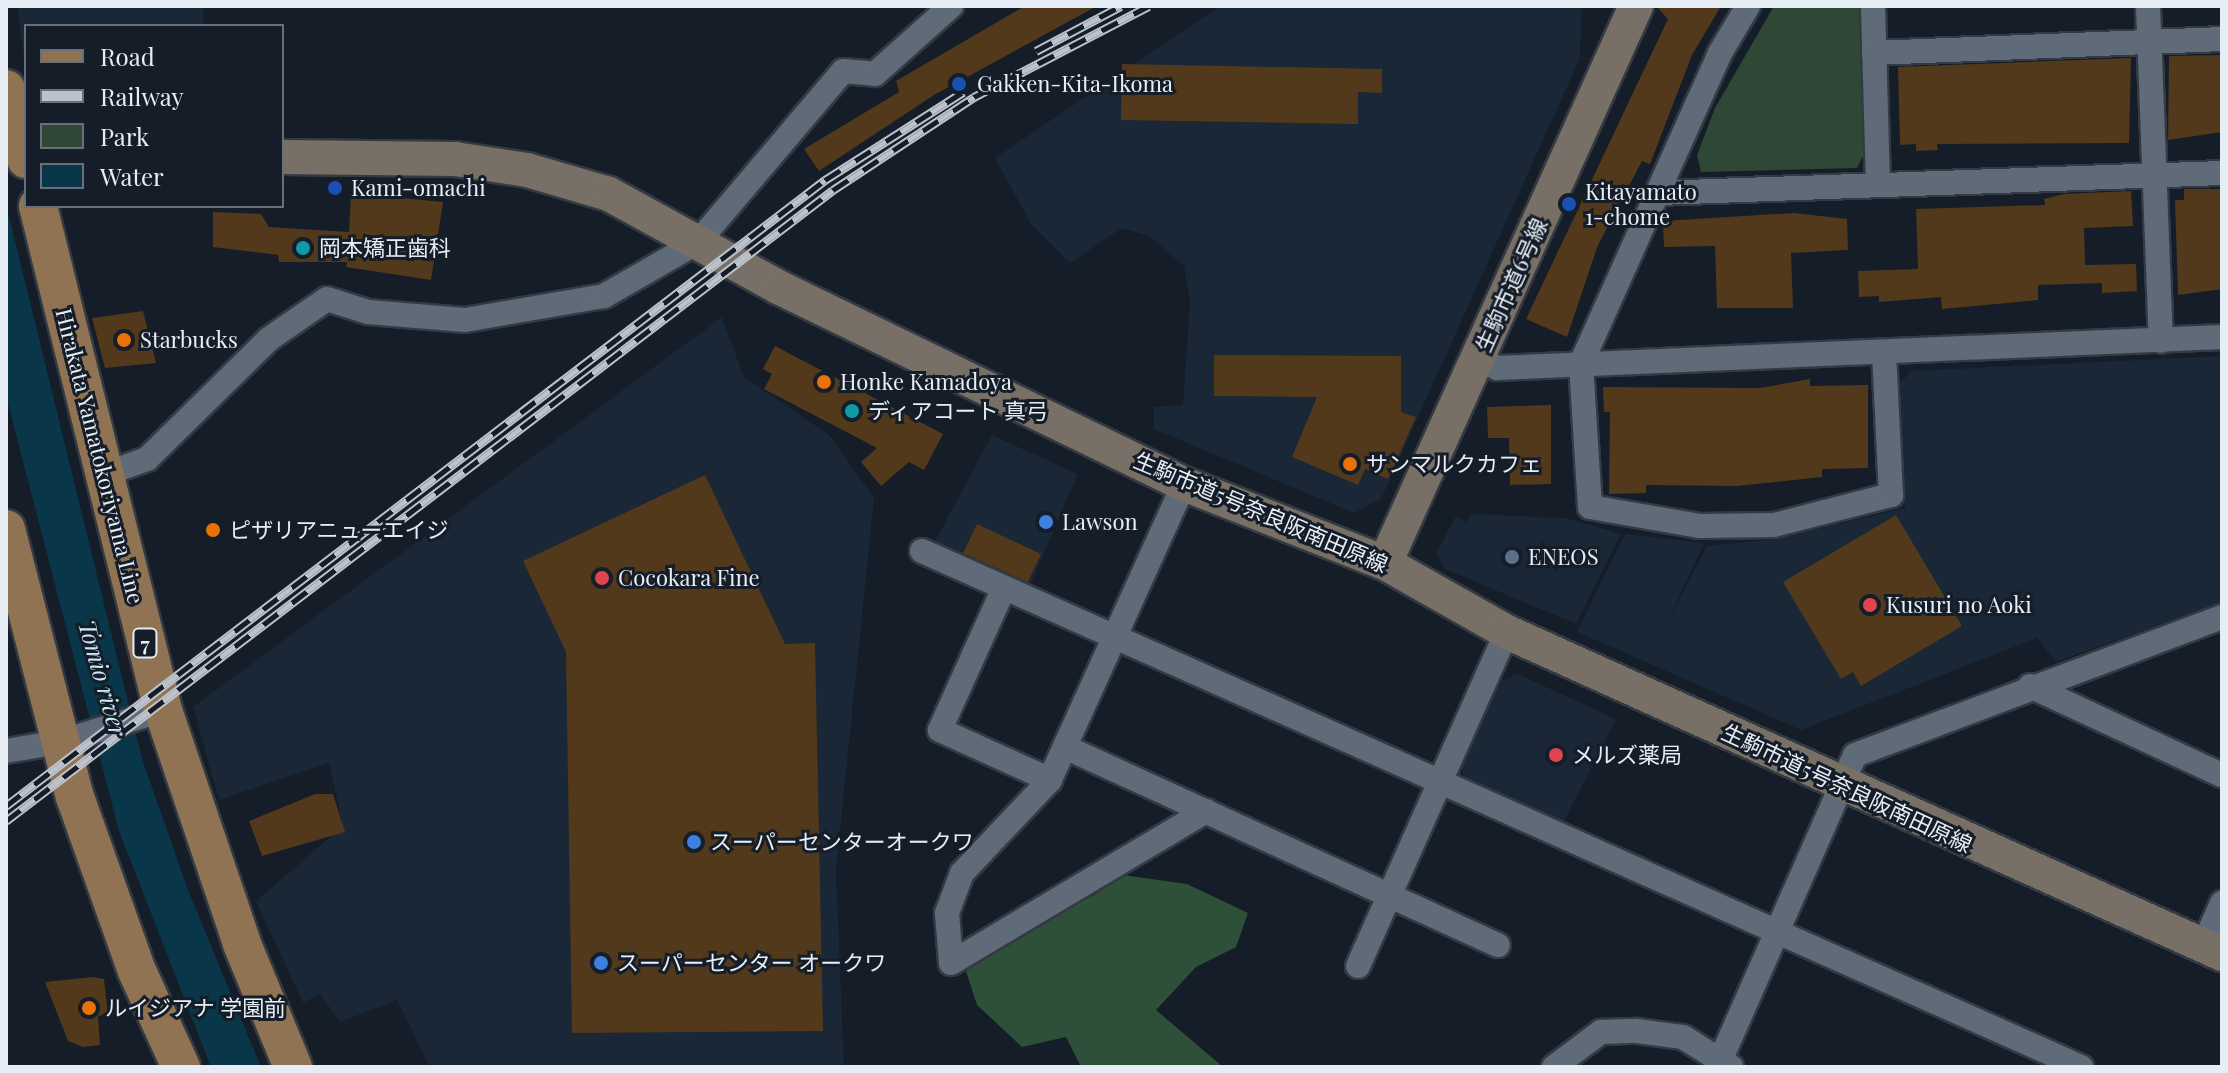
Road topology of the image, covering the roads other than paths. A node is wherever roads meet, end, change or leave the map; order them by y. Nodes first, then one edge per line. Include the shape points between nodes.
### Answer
1 (951, 6) edge
2 (1636, 6) edge
3 (1748, 6) edge
4 (1873, 6) edge
5 (2148, 6) edge
6 (2222, 39) edge
7 (2149, 41) junction
8 (1874, 53) junction
9 (6, 89) edge
10 (24, 152) edge
11 (284, 157) edge
12 (2222, 173) edge
13 (2154, 175) junction
14 (1878, 184) junction
15 (1658, 193) junction
16 (38, 208) edge
17 (698, 242) junction
18 (2222, 337) edge
19 (2161, 341) junction
20 (1884, 354) junction
21 (1479, 358) junction
22 (1581, 364) junction
23 (105, 474) junction
24 (1184, 484) junction
25 (6, 529) edge
26 (922, 551) dead end
27 (1385, 563) junction
28 (1004, 588) junction
29 (2222, 617) edge
30 (1507, 632) junction
31 (1114, 640) junction
32 (2030, 686) junction
33 (163, 710) junction
34 (60, 742) junction
35 (1065, 747) junction
36 (6, 751) edge
37 (2222, 775) edge
38 (1050, 780) junction
39 (1442, 785) junction
40 (1840, 787) junction
41 (1206, 811) junction
42 (1391, 895) junction
43 (2222, 903) edge
44 (1776, 933) junction
45 (1498, 945) dead end
46 (2212, 950) edge
47 (1358, 966) dead end
48 (282, 1064) edge
49 (1725, 1064) edge
50 (181, 1067) edge
51 (1554, 1067) edge
52 (2081, 1067) edge

1 - 17 street via 875,74 843,71
2 - 21 street, 生駒市道6号線
3 - 15 street via 1720,53
4 - 8 street
5 - 7 street
6 - 7 street
7 - 8 street
7 - 13 street
8 - 14 street
9 - 10 main road
11 - 17 street, 生駒市道5号奈良阪南田原線 via 455,159 527,170 609,194
12 - 13 street
13 - 14 street
13 - 19 street
14 - 15 street
15 - 22 street
16 - 23 main road, Hirakata Yamatokoriyama Line / 7
17 - 23 street via 604,296 465,320 368,312 327,299 269,339 147,459
17 - 24 street, 生駒市道5号奈良阪南田原線 via 891,344
18 - 19 street
19 - 20 street
20 - 22 street
20 - 22 street via 1891,495 1774,525 1700,526 1590,507
21 - 22 street via 1497,368
21 - 27 street, 生駒市道6号線
23 - 33 main road, Hirakata Yamatokoriyama Line / 7
24 - 27 street, 生駒市道5号奈良阪南田原線
24 - 31 street
25 - 34 main road
26 - 28 street
27 - 30 street, 生駒市道5号奈良阪南田原線
28 - 31 street
28 - 38 street via 940,730
29 - 32 street
30 - 39 street
30 - 40 street, 生駒市道5号奈良阪南田原線
31 - 35 street
31 - 39 street
32 - 37 street
32 - 40 street via 1855,755
33 - 34 street
33 - 48 main road, Hirakata Yamatokoriyama Line / 7
34 - 36 street
34 - 50 main road via 132,956
35 - 38 street
35 - 41 street
38 - 41 street via 962,873 947,913 951,963
39 - 42 street
39 - 44 street
40 - 44 street
40 - 46 street, 生駒市道5号奈良阪南田原線
41 - 42 street
42 - 45 street
42 - 47 street
43 - 46 street
44 - 49 street
44 - 52 street
49 - 51 street via 1683,1037 1637,1031 1601,1032

